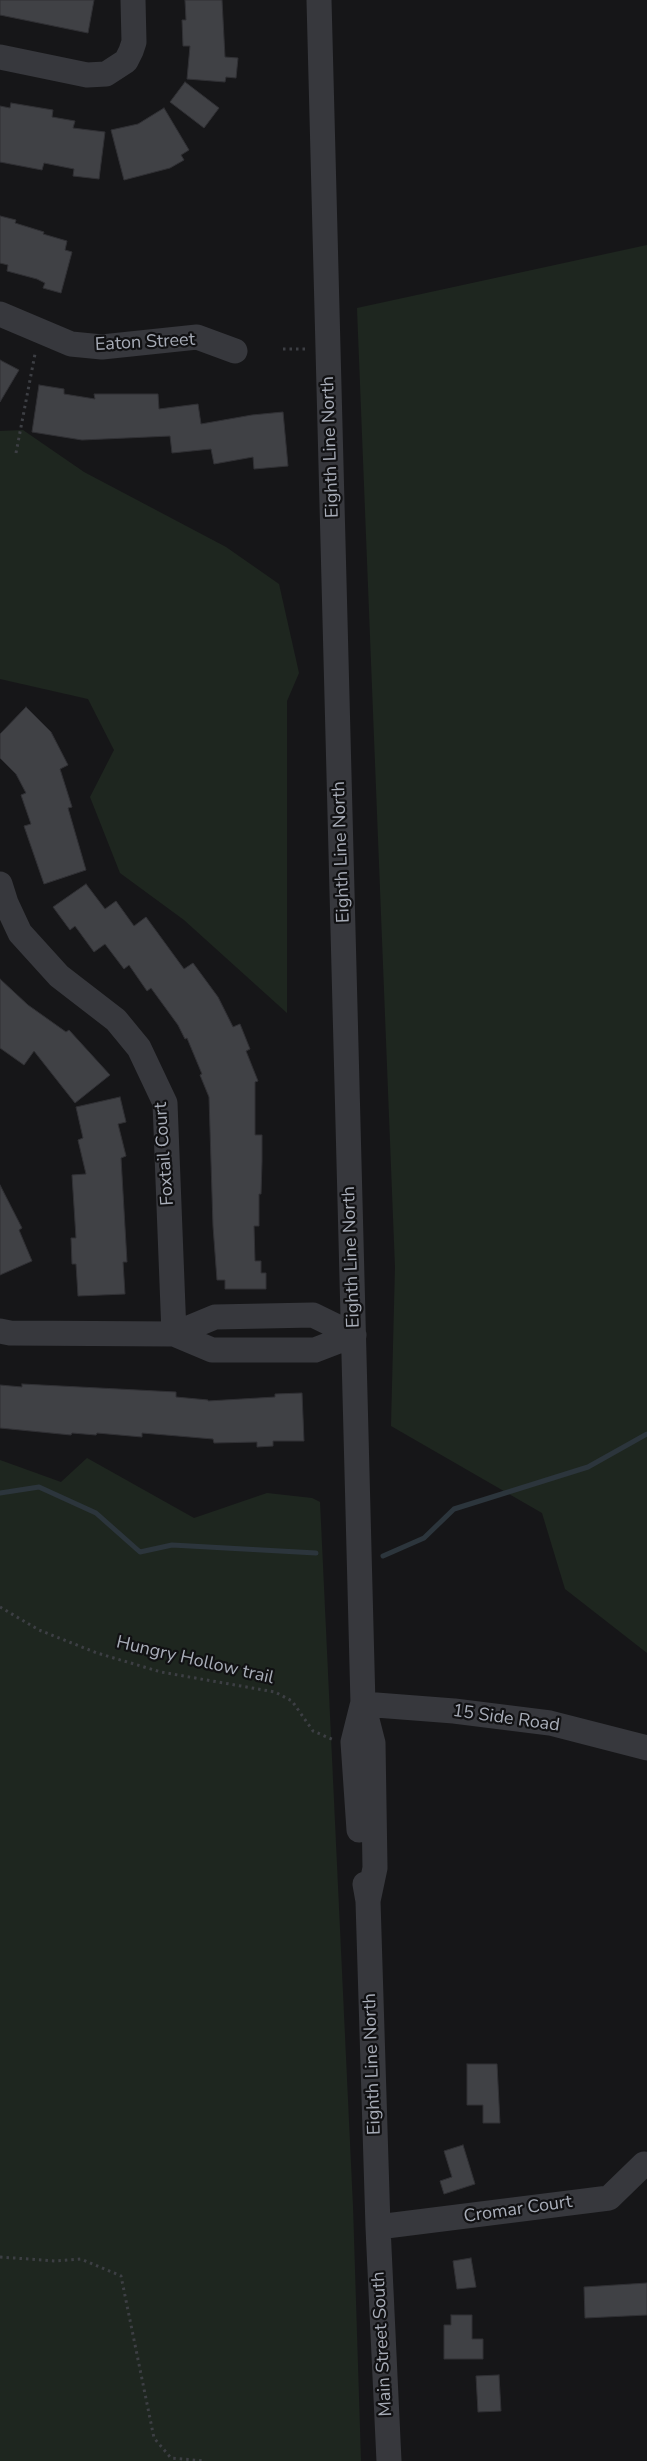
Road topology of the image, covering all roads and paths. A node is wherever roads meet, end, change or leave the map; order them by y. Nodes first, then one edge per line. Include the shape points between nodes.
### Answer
1 (133, 0) edge
2 (319, 0) edge
3 (0, 57) edge
4 (0, 314) edge
5 (283, 349) dead end
6 (311, 349) dead end
7 (235, 352) dead end
8 (35, 354) dead end
9 (16, 453) dead end
10 (0, 884) edge
11 (0, 1331) edge
12 (174, 1334) junction
13 (354, 1335) junction
14 (0, 1607) edge
15 (363, 1704) junction
16 (337, 1742) dead end
17 (647, 1748) edge
18 (644, 2164) dead end
19 (378, 2227) junction
20 (0, 2257) edge
21 (206, 2461) edge
22 (389, 2461) edge

1 - 3 street via 134,42 131,52 126,61 106,74 87,75
2 - 13 street, Eighth Line North
4 - 7 street, Eaton Street via 71,344 102,348 197,337
5 - 6 path
8 - 9 path
10 - 12 street, Foxtail Court via 20,932 59,976 116,1020 139,1048 165,1103
11 - 12 street
12 - 13 street via 212,1350 315,1350
12 - 13 street via 215,1317 313,1314
13 - 15 street, Eighth Line North
14 - 16 path, Hungry Hollow trail via 39,1630 96,1653 161,1672 275,1692 292,1701 313,1731
15 - 17 street, 15 Side Road via 550,1723
15 - 19 street, Eighth Line North via 373,1743 375,1868 368,1901
18 - 19 street, Cromar Court via 610,2198
19 - 22 street, Main Street South
20 - 21 path via 56,2261 81,2258 121,2276 154,2438 171,2458

